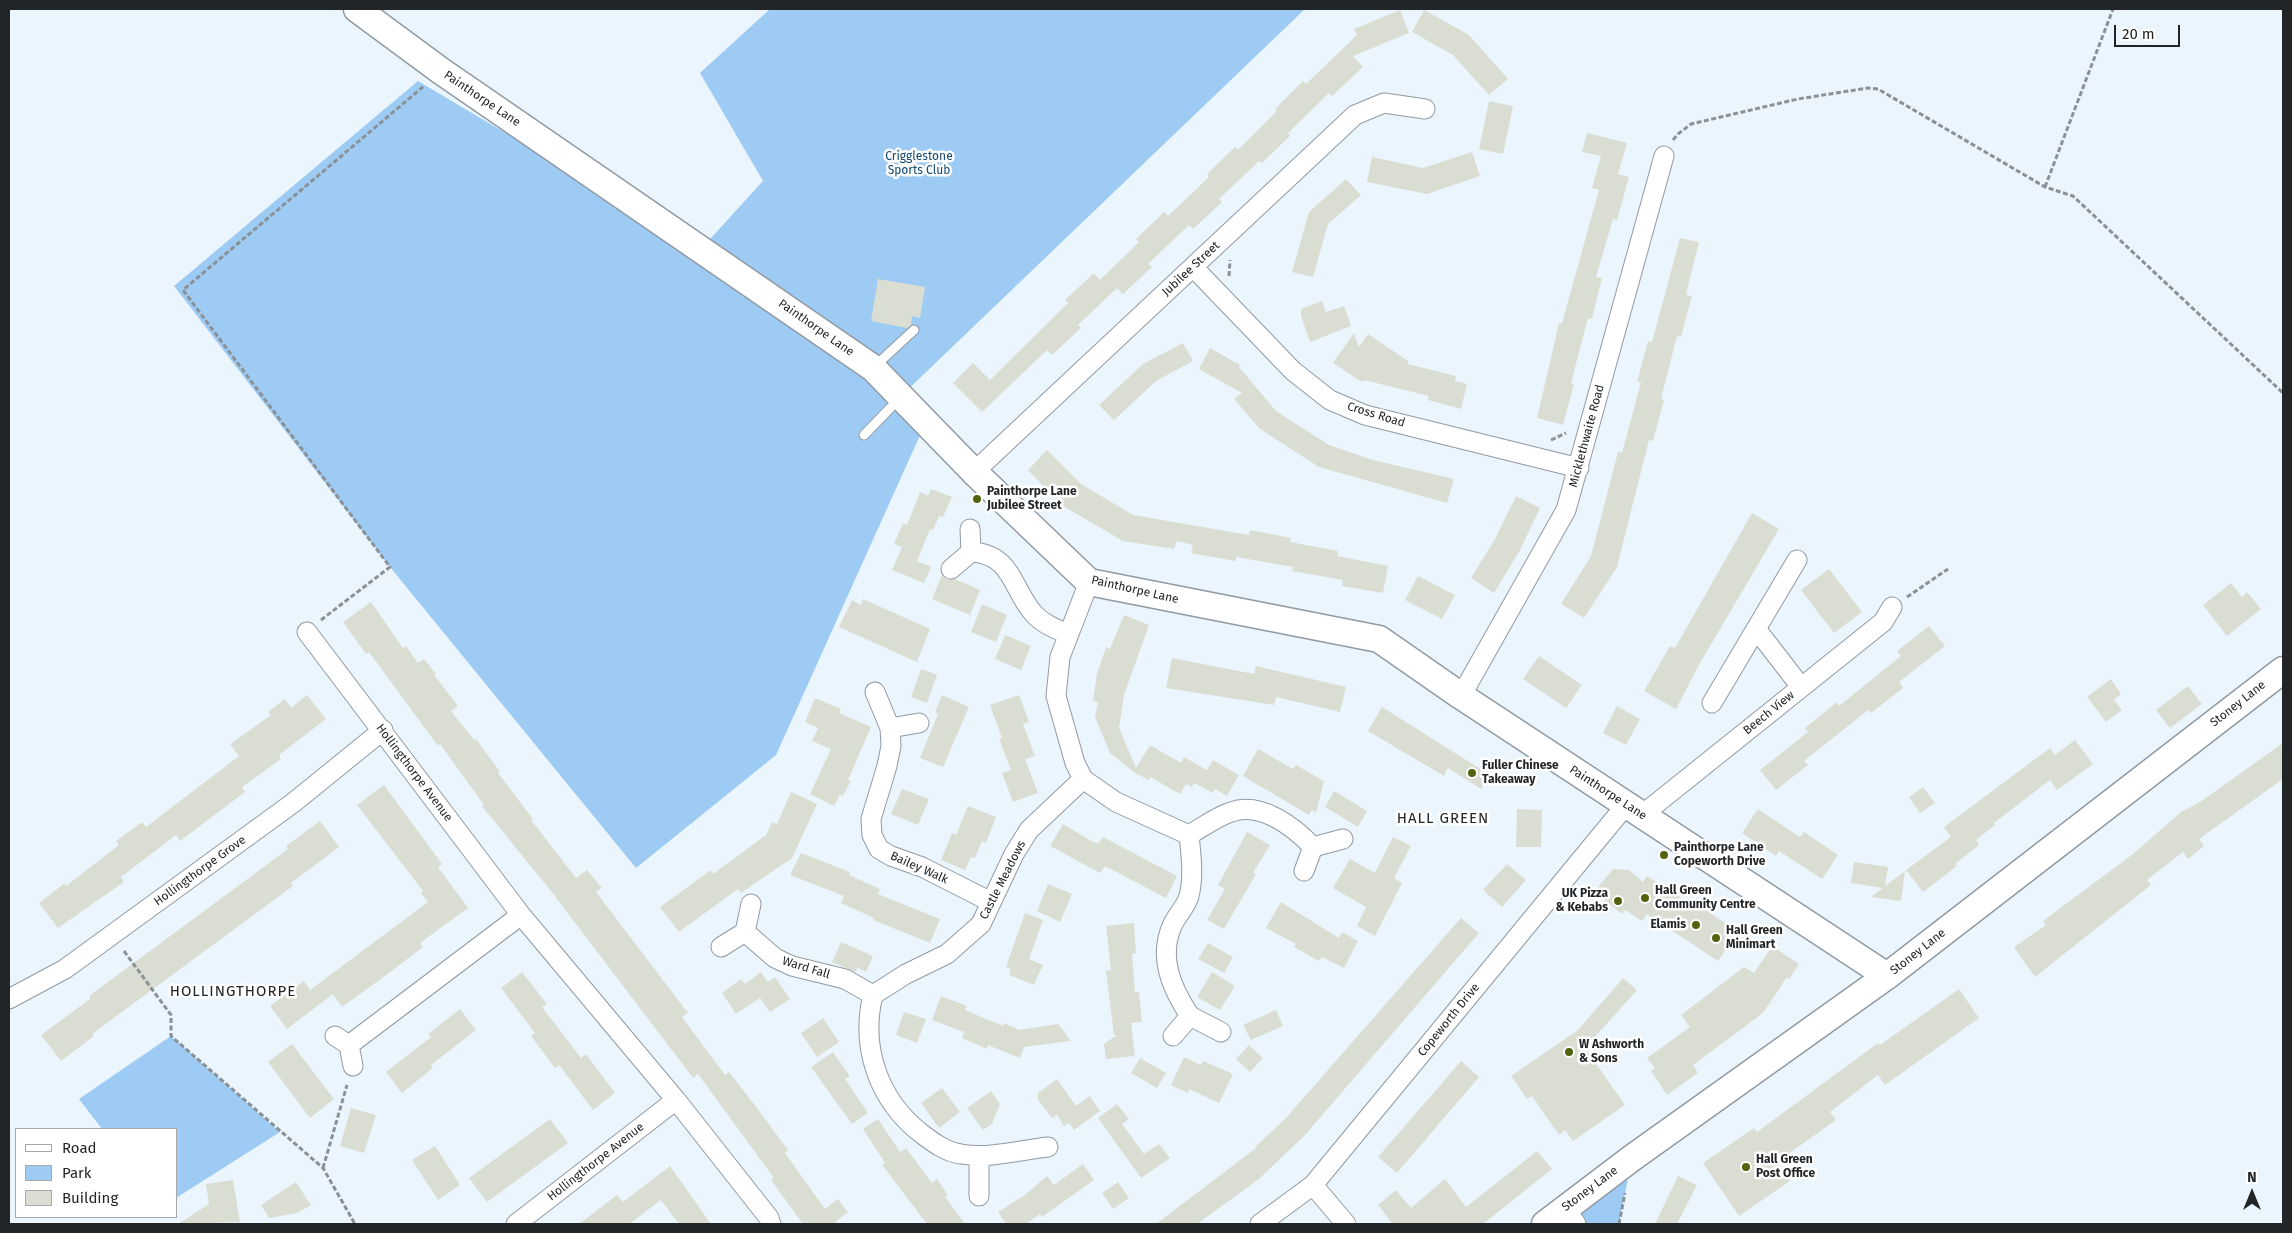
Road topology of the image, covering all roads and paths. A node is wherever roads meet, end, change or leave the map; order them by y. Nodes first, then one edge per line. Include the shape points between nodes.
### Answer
1 (358, 9) edge
2 (2113, 9) edge
3 (441, 71) junction
4 (1425, 109) dead end
5 (1664, 156) joint
6 (2045, 188) junction
7 (1194, 268) junction
8 (914, 330) dead end
9 (873, 368) junction
10 (2283, 393) edge
11 (900, 398) junction
12 (864, 434) dead end
13 (1578, 468) junction
14 (974, 472) junction
15 (970, 529) dead end
16 (971, 552) junction
17 (1797, 560) dead end
18 (951, 569) dead end
19 (1948, 569) dead end
20 (1088, 582) junction
21 (1892, 607) joint
22 (1757, 630) junction
23 (307, 632) joint
24 (1068, 634) junction
25 (2283, 670) edge
26 (1801, 687) junction
27 (875, 692) dead end
28 (1461, 696) junction
29 (1712, 703) dead end
30 (918, 723) dead end
31 (890, 728) junction
32 (383, 730) junction
33 (1083, 779) junction
34 (1634, 810) junction
35 (1189, 834) junction
36 (1343, 839) dead end
37 (1314, 847) junction
38 (1304, 871) dead end
39 (990, 902) junction
40 (751, 904) dead end
41 (520, 915) junction
42 (745, 932) junction
43 (112, 934) junction
44 (721, 947) dead end
45 (1887, 976) junction
46 (873, 995) junction
47 (9, 1000) edge
48 (1190, 1016) junction
49 (1222, 1032) dead end
50 (1173, 1036) dead end
51 (353, 1066) joint
52 (676, 1100) junction
53 (1048, 1147) dead end
54 (979, 1157) junction
55 (323, 1168) junction
56 (1314, 1185) junction
57 (979, 1196) dead end
58 (1570, 1216) edge
59 (355, 1224) edge
60 (516, 1224) edge
61 (771, 1224) edge
62 (1260, 1224) edge
63 (1346, 1224) edge
64 (1545, 1224) edge

1 - 3 street, Painthorpe Lane
2 - 6 path
3 - 9 street, Painthorpe Lane
3 - 23 path via 183,290 390,567
4 - 7 street, Jubilee Street via 1384,103 1355,115
5 - 6 path via 1678,134 1691,124 1798,99 1868,88 1878,89
5 - 13 street, Micklethwaite Road
6 - 10 path via 2073,196 2086,206
7 - 13 street, Cross Road via 1293,371 1330,400 1365,414
7 - 14 street, Jubilee Street
8 - 9 lane
9 - 11 street, Painthorpe Lane
11 - 12 lane
11 - 14 street, Painthorpe Lane
13 - 28 street, Micklethwaite Road via 1566,510
14 - 20 street, Painthorpe Lane
15 - 16 street
16 - 18 street
16 - 24 street via 992,557 1004,567 1035,616
17 - 22 street
19 - 21 path
20 - 24 street
20 - 28 street, Painthorpe Lane via 1379,639
21 - 26 street, Beech View via 1883,622
22 - 26 street
22 - 29 street
23 - 32 street, Hollingthorpe Avenue
24 - 33 street via 1060,657 1056,696 1075,763
25 - 45 street, Stoney Lane
26 - 34 street, Beech View
27 - 31 street, Bailey Walk
28 - 34 street, Painthorpe Lane
30 - 31 street
31 - 39 street, Bailey Walk via 887,766 871,819 872,835 879,849
32 - 41 street, Hollingthorpe Avenue
32 - 43 street, Hollingthorpe Grove via 293,803
33 - 35 street via 1116,802
33 - 39 street, Castle Meadows via 1029,830
34 - 45 street, Painthorpe Lane
34 - 56 street, Copeworth Drive
35 - 37 street via 1232,811 1251,810 1287,824
35 - 48 street via 1192,875 1189,896 1172,925 1166,943 1169,979
36 - 37 street
37 - 38 street
39 - 46 street, Castle Meadows via 981,924 947,954
40 - 42 street
41 - 51 street via 342,1041
41 - 52 street, Hollingthorpe Avenue
42 - 44 street
42 - 46 street, Ward Fall via 775,958 792,966 845,979
43 - 47 street, Hollingthorpe Grove via 65,969
43 - 55 path via 170,1014 171,1036
45 - 58 street, Stoney Lane
46 - 54 street via 869,1013 872,1060 892,1103 905,1121 940,1148
48 - 49 street
48 - 50 street
51 - 55 path
52 - 60 street, Hollingthorpe Avenue
52 - 61 street, Hollingthorpe Avenue
53 - 54 street
54 - 57 street
55 - 59 path
56 - 62 street, Copeworth Drive
56 - 63 street
58 - 64 street, Stoney Lane

